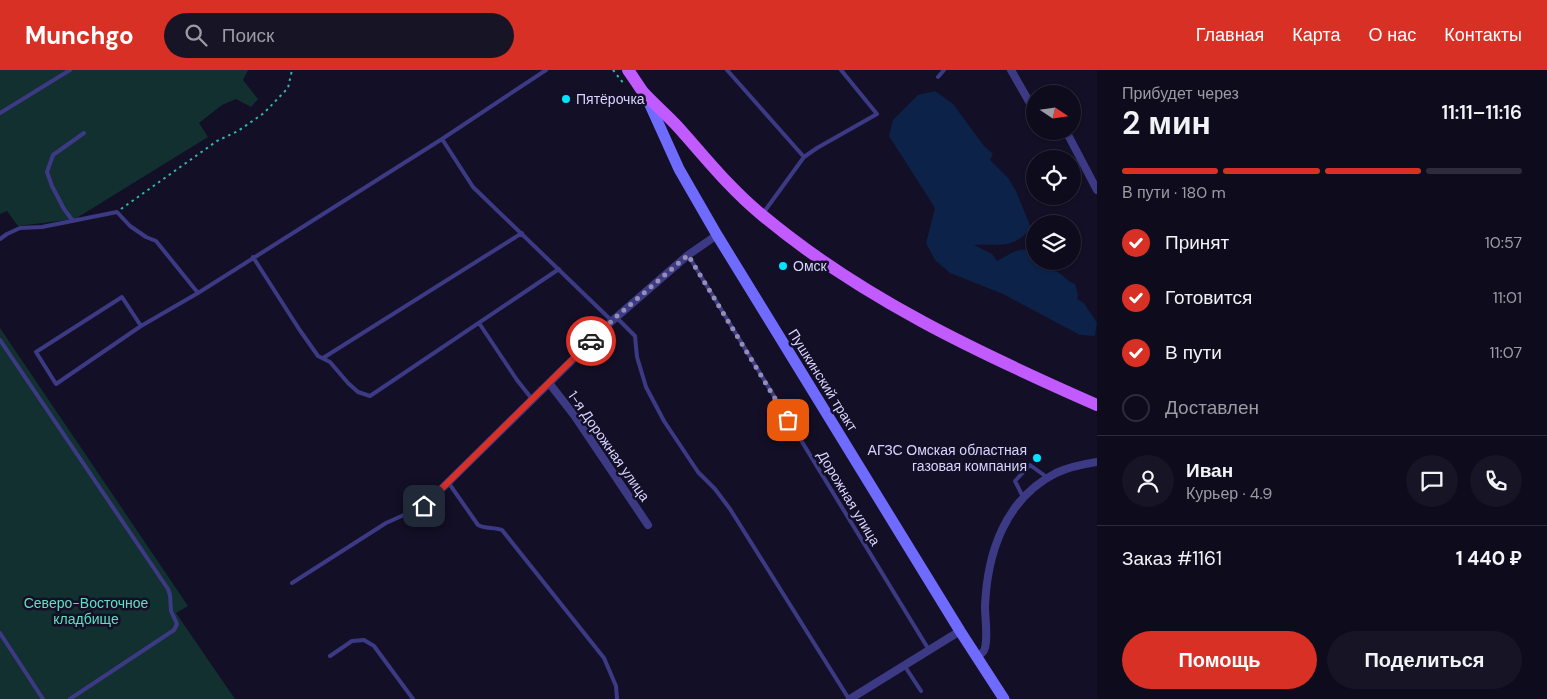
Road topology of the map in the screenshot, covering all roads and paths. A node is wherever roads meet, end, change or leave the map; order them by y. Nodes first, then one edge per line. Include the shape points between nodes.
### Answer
1 (70, 70) edge
2 (292, 70) edge
3 (546, 70) edge
4 (628, 70) edge
5 (727, 70) edge
6 (841, 70) edge
7 (944, 70) edge
8 (1011, 70) edge
9 (938, 77) dead end
10 (644, 92) junction
11 (1026, 96) edge
12 (0, 113) edge
13 (84, 133) dead end
14 (442, 139) junction
15 (1071, 140) edge
16 (804, 157) junction
17 (1097, 190) edge
18 (117, 212) junction
19 (762, 215) junction
20 (73, 222) junction
21 (522, 233) junction
22 (717, 235) junction
23 (0, 239) edge
24 (688, 255) junction
25 (253, 258) junction
26 (559, 269) junction
27 (198, 293) junction
28 (614, 319) junction
29 (479, 323) junction
30 (141, 326) junction
31 (0, 340) edge
32 (322, 358) junction
33 (549, 383) junction
34 (533, 399) junction
35 (1097, 405) edge
36 (1097, 462) edge
37 (1048, 478) junction
38 (448, 482) junction
39 (1023, 497) junction
40 (424, 506) joint
41 (648, 525) dead end
42 (292, 583) dead end
43 (960, 630) junction
44 (0, 633) edge
45 (928, 650) junction
46 (330, 656) dead end
47 (977, 657) junction
48 (904, 665) junction
49 (921, 691) dead end
50 (44, 699) edge
51 (70, 699) edge
52 (413, 699) edge
53 (617, 699) edge
54 (850, 699) edge
55 (1004, 699) edge

1 - 12 lane
2 - 18 path via 288,88 264,113 217,141
3 - 14 lane
4 - 10 main road, Пушкинский тракт
5 - 16 lane
6 - 16 lane via 877,114
7 - 9 lane
8 - 11 street
10 - 19 main road via 730,186
10 - 22 main road, Пушкинский тракт via 679,169
13 - 20 lane via 53,155 47,172
14 - 21 lane via 473,187
14 - 25 lane
15 - 17 street
16 - 19 lane
18 - 20 lane
18 - 27 lane via 130,226 156,241
19 - 35 main road via 873,294 916,319 962,344
20 - 23 lane via 20,228
21 - 26 lane
21 - 32 lane
22 - 24 street
22 - 43 main road, Пушкинский тракт
24 - 28 street
24 - 45 lane, Дорожная улица
25 - 27 lane
25 - 32 lane via 298,329
26 - 28 lane
26 - 29 lane
27 - 30 lane
28 - 33 street
28 - 54 lane via 635,336 646,387 664,421 698,472 730,509
29 - 32 lane via 370,396 358,392 330,362
29 - 34 lane
30 - 30 lane via 56,384 36,352 122,297
31 - 51 lane via 168,590 177,624 174,630
33 - 34 street
33 - 41 street, 1-я Дорожная улица
34 - 38 street
36 - 37 street via 1058,472
37 - 39 street
37 - 39 lane via 1030,465 1015,481
38 - 40 street
38 - 53 lane via 478,525 502,530 604,658 616,686
39 - 47 street via 1009,514 992,557 986,582 986,645 984,652
40 - 42 lane via 386,523
43 - 45 street
43 - 47 main road, Пушкинский тракт
44 - 50 lane
45 - 48 street
46 - 52 lane via 352,641 364,640 374,646
47 - 55 main road, Пушкинский тракт
48 - 49 lane
48 - 54 street

